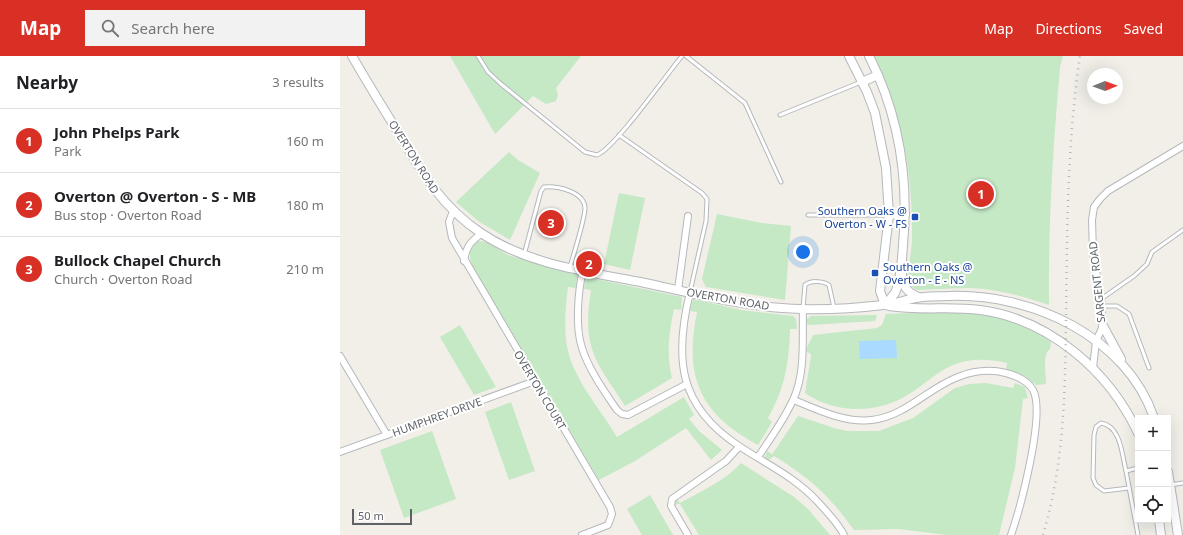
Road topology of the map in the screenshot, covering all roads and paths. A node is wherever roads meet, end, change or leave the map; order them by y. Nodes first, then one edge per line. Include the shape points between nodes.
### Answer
1 (352, 56) edge
2 (478, 56) edge
3 (682, 56) edge
4 (686, 56) edge
5 (849, 56) edge
6 (869, 56) edge
7 (878, 75) junction
8 (862, 82) junction
9 (780, 115) dead end
10 (619, 135) junction
11 (1183, 146) edge
12 (781, 182) dead end
13 (453, 211) junction
14 (905, 214) junction
15 (808, 215) dead end
16 (889, 215) junction
17 (688, 216) dead end
18 (1183, 230) edge
19 (481, 234) junction
20 (524, 255) junction
21 (464, 261) junction
22 (902, 262) junction
23 (570, 267) junction
24 (583, 270) junction
25 (678, 290) junction
26 (690, 292) junction
27 (918, 297) junction
28 (1101, 302) junction
29 (885, 305) junction
30 (834, 308) junction
31 (803, 309) junction
32 (1103, 326) junction
33 (1096, 340) junction
34 (340, 356) edge
35 (1093, 368) junction
36 (1126, 368) junction
37 (1149, 368) dead end
38 (534, 382) junction
39 (687, 384) junction
40 (794, 400) junction
41 (1153, 415) edge
42 (1135, 427) edge
43 (387, 435) junction
44 (739, 447) junction
45 (340, 452) edge
46 (758, 458) junction
47 (1135, 469) edge
48 (1126, 471) junction
49 (1183, 483) edge
50 (1171, 486) edge
51 (1169, 487) edge
52 (1129, 488) junction
53 (1159, 523) edge
54 (582, 535) edge
55 (688, 535) edge
56 (844, 535) edge
57 (1011, 535) edge
58 (1138, 535) edge
59 (1161, 535) edge
60 (1178, 535) edge

1 - 13 street, OVERTON ROAD via 425,179
2 - 10 lane via 488,72 585,152 592,155 601,154
3 - 10 lane
4 - 12 lane via 745,103
5 - 8 street
6 - 7 street
7 - 8 street
7 - 14 street via 890,107 896,134 904,179
8 - 9 lane
8 - 16 street via 884,150
10 - 26 lane via 707,199 706,221
11 - 28 street, SARGENT ROAD via 1108,190 1094,207 1092,253
13 - 19 street, OVERTON ROAD
13 - 21 street, OVERTON COURT via 449,230
14 - 16 street
14 - 22 street
15 - 16 lane
16 - 29 street via 880,291
17 - 25 street
18 - 28 lane via 1152,252 1147,264
19 - 20 street, OVERTON ROAD
19 - 21 street via 470,242
20 - 23 street, OVERTON ROAD
20 - 23 lane via 541,191 544,187 552,186 569,191 580,198 585,208
21 - 38 street, OVERTON COURT
22 - 27 street via 904,286 909,293
22 - 29 street via 894,294
23 - 24 street, OVERTON ROAD
24 - 25 street, OVERTON ROAD
24 - 39 street via 579,301 582,346 589,365 617,410 622,414 634,413
25 - 26 street, OVERTON ROAD
26 - 31 street, OVERTON ROAD via 750,304
26 - 39 street via 680,348 683,374
27 - 29 street, OVERTON ROAD
27 - 33 street, OVERTON ROAD via 978,296 1020,304 1066,321
28 - 32 street, SARGENT ROAD
28 - 37 lane via 1117,306 1129,314
29 - 30 street, OVERTON ROAD
29 - 35 street via 911,309 961,309 996,313 1052,336
30 - 31 street, OVERTON ROAD
30 - 31 lane via 829,285 824,282 810,282 805,285
31 - 40 street via 801,362
32 - 33 street, SARGENT ROAD
32 - 36 street
33 - 35 street, SARGENT ROAD
33 - 36 street, OVERTON ROAD
34 - 43 street
35 - 42 street via 1127,411
36 - 41 street, OVERTON ROAD via 1147,400
38 - 43 street, HUMPHREY DRIVE
38 - 54 street, OVERTON COURT via 610,507 612,514 608,525
39 - 44 street via 712,425
40 - 46 street
40 - 57 street via 838,416 872,420 900,412 956,377 970,373 1000,372 1024,380 1034,391 1036,424 1021,507
43 - 45 street, HUMPHREY DRIVE
44 - 46 street
44 - 55 street via 726,461 672,499 671,506
46 - 56 street via 781,471 810,493
47 - 48 lane
48 - 52 lane
48 - 52 lane via 1115,429 1109,424 1102,423 1096,427 1094,435 1093,478 1096,485 1104,491
49 - 50 lane
51 - 60 street
52 - 58 lane
53 - 59 street

